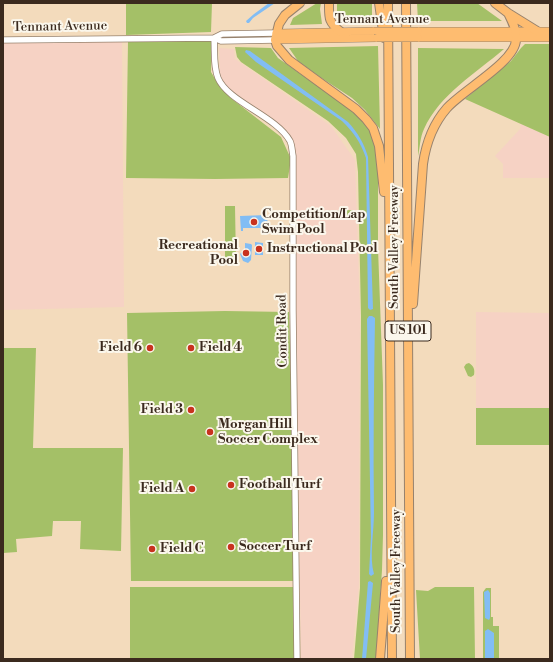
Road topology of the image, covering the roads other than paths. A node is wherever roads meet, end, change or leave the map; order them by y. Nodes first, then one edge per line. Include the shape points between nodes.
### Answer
1 (300, 3) edge
2 (329, 3) edge
3 (379, 3) edge
4 (388, 3) edge
5 (406, 3) edge
6 (495, 3) edge
7 (508, 13) junction
8 (537, 31) junction
9 (550, 31) edge
10 (340, 32) junction
11 (375, 35) junction
12 (516, 35) junction
13 (276, 37) junction
14 (214, 38) junction
15 (550, 38) edge
16 (3, 40) edge
17 (389, 80) junction
18 (390, 259) junction
19 (408, 331) junction
20 (391, 558) junction
21 (297, 659) edge
22 (380, 659) edge
23 (392, 659) edge
24 (410, 659) edge

1 - 13 highway via 282,19
2 - 10 highway via 330,21
3 - 17 highway
4 - 17 highway, South Valley Freeway / US 101
5 - 19 highway, South Valley Freeway / US 101
6 - 7 highway
7 - 8 highway
7 - 12 highway
8 - 9 main road, Tennant Avenue
8 - 12 main road, Tennant Avenue
10 - 11 main road, Tennant Avenue
10 - 13 main road, Tennant Avenue
11 - 12 main road, Tennant Avenue, bridge
11 - 13 main road, Tennant Avenue
12 - 15 main road, Tennant Avenue
12 - 19 highway via 512,52 448,108 436,123 429,139 423,164 412,311
13 - 14 street, Tennant Avenue via 221,41
13 - 18 highway via 280,50 289,60 356,109 373,128 382,159
14 - 16 street, Tennant Avenue
14 - 21 street, Condit Road via 216,73 221,84 278,128 290,141 293,156
17 - 18 highway, South Valley Freeway / US 101
18 - 20 highway, South Valley Freeway / US 101
19 - 24 highway, South Valley Freeway / US 101
20 - 22 highway via 387,570
20 - 23 highway, South Valley Freeway / US 101

